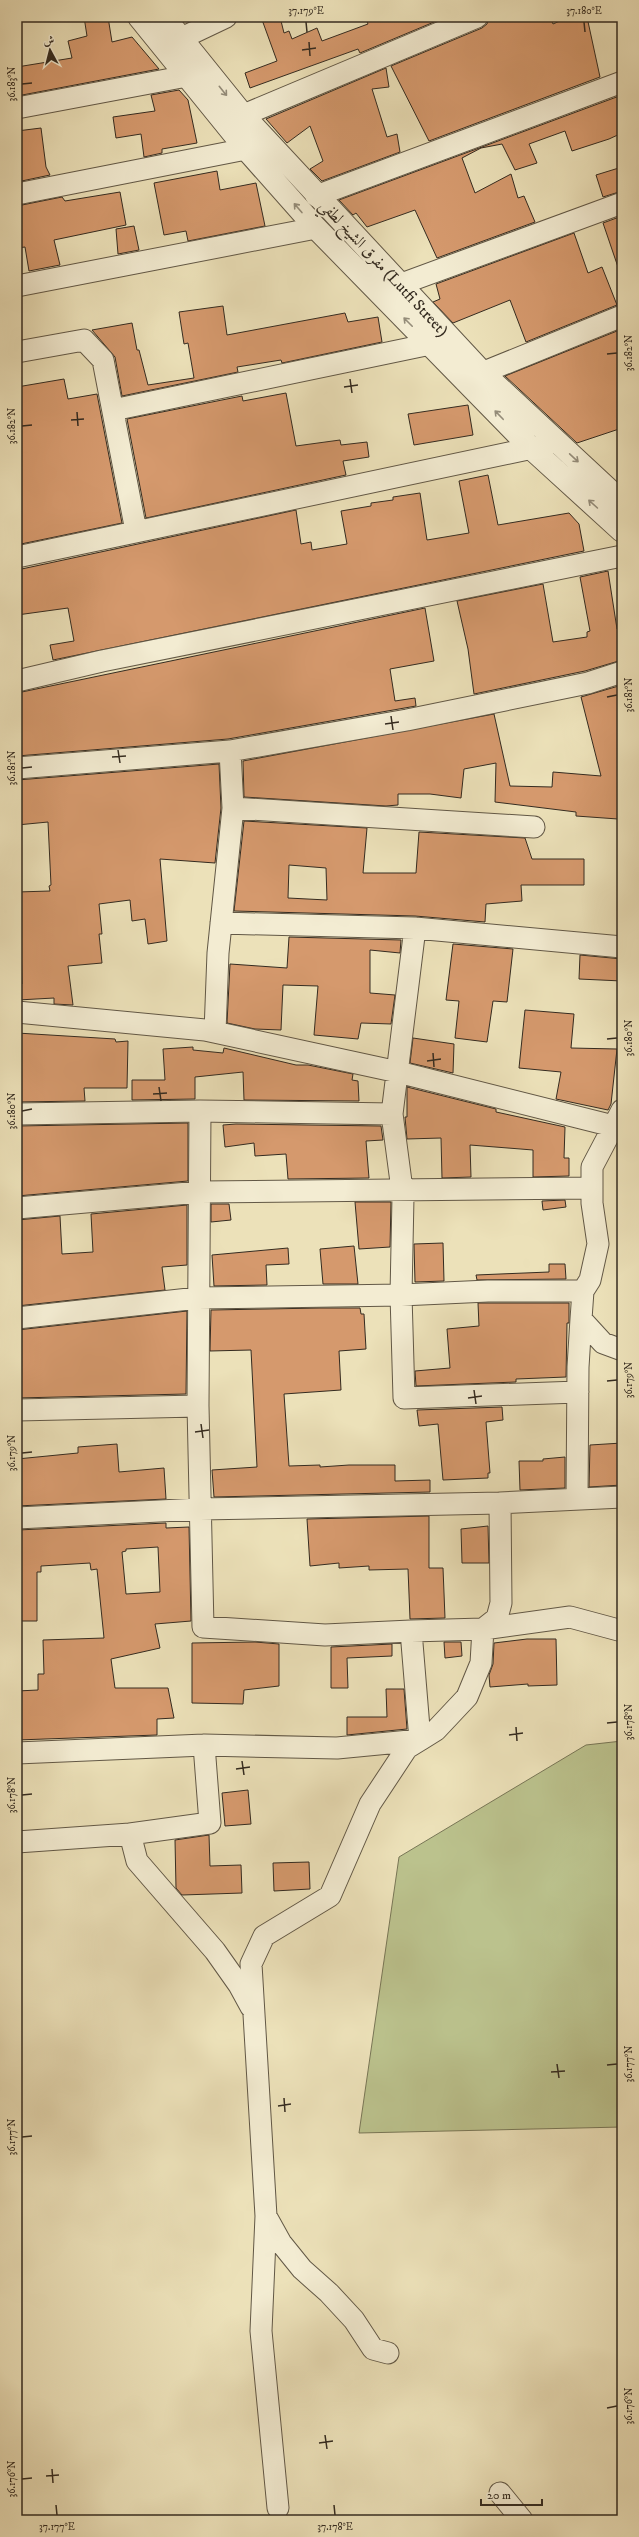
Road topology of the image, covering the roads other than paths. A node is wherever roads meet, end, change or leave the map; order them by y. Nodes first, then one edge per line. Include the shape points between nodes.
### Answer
1 (139, 17) edge
2 (164, 17) edge
3 (226, 17) edge
4 (477, 17) edge
5 (173, 43) junction
6 (198, 74) junction
7 (622, 82) edge
8 (17, 108) edge
9 (234, 119) junction
10 (246, 149) junction
11 (17, 194) edge
12 (316, 196) junction
13 (622, 203) edge
14 (316, 228) junction
15 (400, 284) junction
16 (17, 286) edge
17 (379, 293) junction
18 (622, 316) edge
19 (441, 342) junction
20 (17, 352) edge
21 (473, 376) junction
22 (113, 410) junction
23 (558, 442) junction
24 (532, 450) junction
25 (622, 502) edge
26 (622, 530) edge
27 (136, 531) junction
28 (17, 555) edge
29 (622, 556) edge
30 (622, 672) edge
31 (17, 681) edge
32 (230, 751) junction
33 (17, 768) edge
34 (233, 808) junction
35 (534, 827) dead end
36 (221, 923) junction
37 (414, 928) junction
38 (622, 947) edge
39 (17, 1012) edge
40 (215, 1032) junction
41 (398, 1072) junction
42 (200, 1111) junction
43 (17, 1114) edge
44 (392, 1114) junction
45 (618, 1118) edge
46 (592, 1188) junction
47 (402, 1191) junction
48 (200, 1192) junction
49 (17, 1208) edge
50 (583, 1291) junction
51 (401, 1295) junction
52 (198, 1298) junction
53 (17, 1318) edge
54 (581, 1319) junction
55 (622, 1350) edge
56 (578, 1392) junction
57 (198, 1406) junction
58 (17, 1410) edge
59 (622, 1497) edge
60 (577, 1499) junction
61 (500, 1503) junction
62 (200, 1509) junction
63 (17, 1518) edge
64 (484, 1629) junction
65 (622, 1630) edge
66 (411, 1631) junction
67 (420, 1740) junction
68 (204, 1745) junction
69 (17, 1753) edge
70 (130, 1834) junction
71 (17, 1842) edge
72 (254, 2015) junction
73 (266, 2216) junction
74 (388, 2353) dead end
75 (500, 2493) dead end
76 (278, 2508) dead end
77 (522, 2520) edge

1 - 5 street
2 - 5 street, مفرق الشيخ لطفي (Lutfi Street)
3 - 5 street
4 - 9 street
5 - 6 street, مفرق الشيخ لطفي (Lutfi Street)
6 - 8 street
6 - 9 street, مفرق الشيخ لطفي (Lutfi Street)
7 - 12 street
9 - 10 street
9 - 12 street, مفرق الشيخ لطفي (Lutfi Street)
10 - 11 street
14 -> 10 street
12 - 15 street, مفرق الشيخ لطفي (Lutfi Street)
13 - 15 street
14 - 16 street
14 - 17 street
15 - 17 street
15 - 19 street, مفرق الشيخ لطفي (Lutfi Street)
19 -> 17 street
18 - 21 street
19 - 21 street, مفرق الشيخ لطفي (Lutfi Street)
19 - 22 street
20 - 22 street via 84,340 104,360
21 - 23 street, مفرق الشيخ لطفي (Lutfi Street)
24 -> 21 street
22 - 27 street
23 - 24 street
23 -> 25 street, مفرق الشيخ لطفي (Lutfi Street)
26 -> 24 street
24 - 27 street
27 - 28 street
29 - 31 street via 102,661
30 - 32 street via 588,683 414,719
32 - 33 street
32 - 34 street
34 - 35 street
34 - 36 street
36 - 37 street
36 - 40 street
37 - 38 street
37 - 41 street
39 - 40 street
40 - 41 street
41 - 44 street
41 - 45 street
42 - 43 street
42 - 44 street
42 - 48 street
44 - 47 street
45 - 46 street via 592,1167
46 - 47 street
46 - 50 street via 598,1244 590,1280
47 - 48 street
47 - 51 street
48 - 49 street
48 - 52 street
50 - 51 street via 488,1290
50 - 54 street
51 - 52 street
51 - 56 street via 404,1398
52 - 53 street
52 - 57 street
54 - 55 street via 603,1343
54 - 56 street
56 - 60 street
57 - 58 street
57 - 62 street
59 - 60 street
60 - 61 street
61 - 62 street
61 - 64 street via 501,1603 497,1618
62 - 63 street
62 - 66 street via 203,1627 325,1635
64 - 65 street via 570,1617
64 - 66 street
64 - 67 street via 481,1663 467,1697 436,1730
66 - 67 street
67 - 68 street via 337,1748
67 - 72 street via 407,1748 370,1804 330,1896 264,1936 251,1964
68 - 69 street
68 - 70 street via 210,1823
70 - 71 street
70 - 72 street via 137,1861 215,1951 239,1985
72 - 73 street
73 - 74 street via 281,2243 302,2270 330,2293 354,2320 374,2349
73 - 76 street via 261,2331
75 - 77 street

